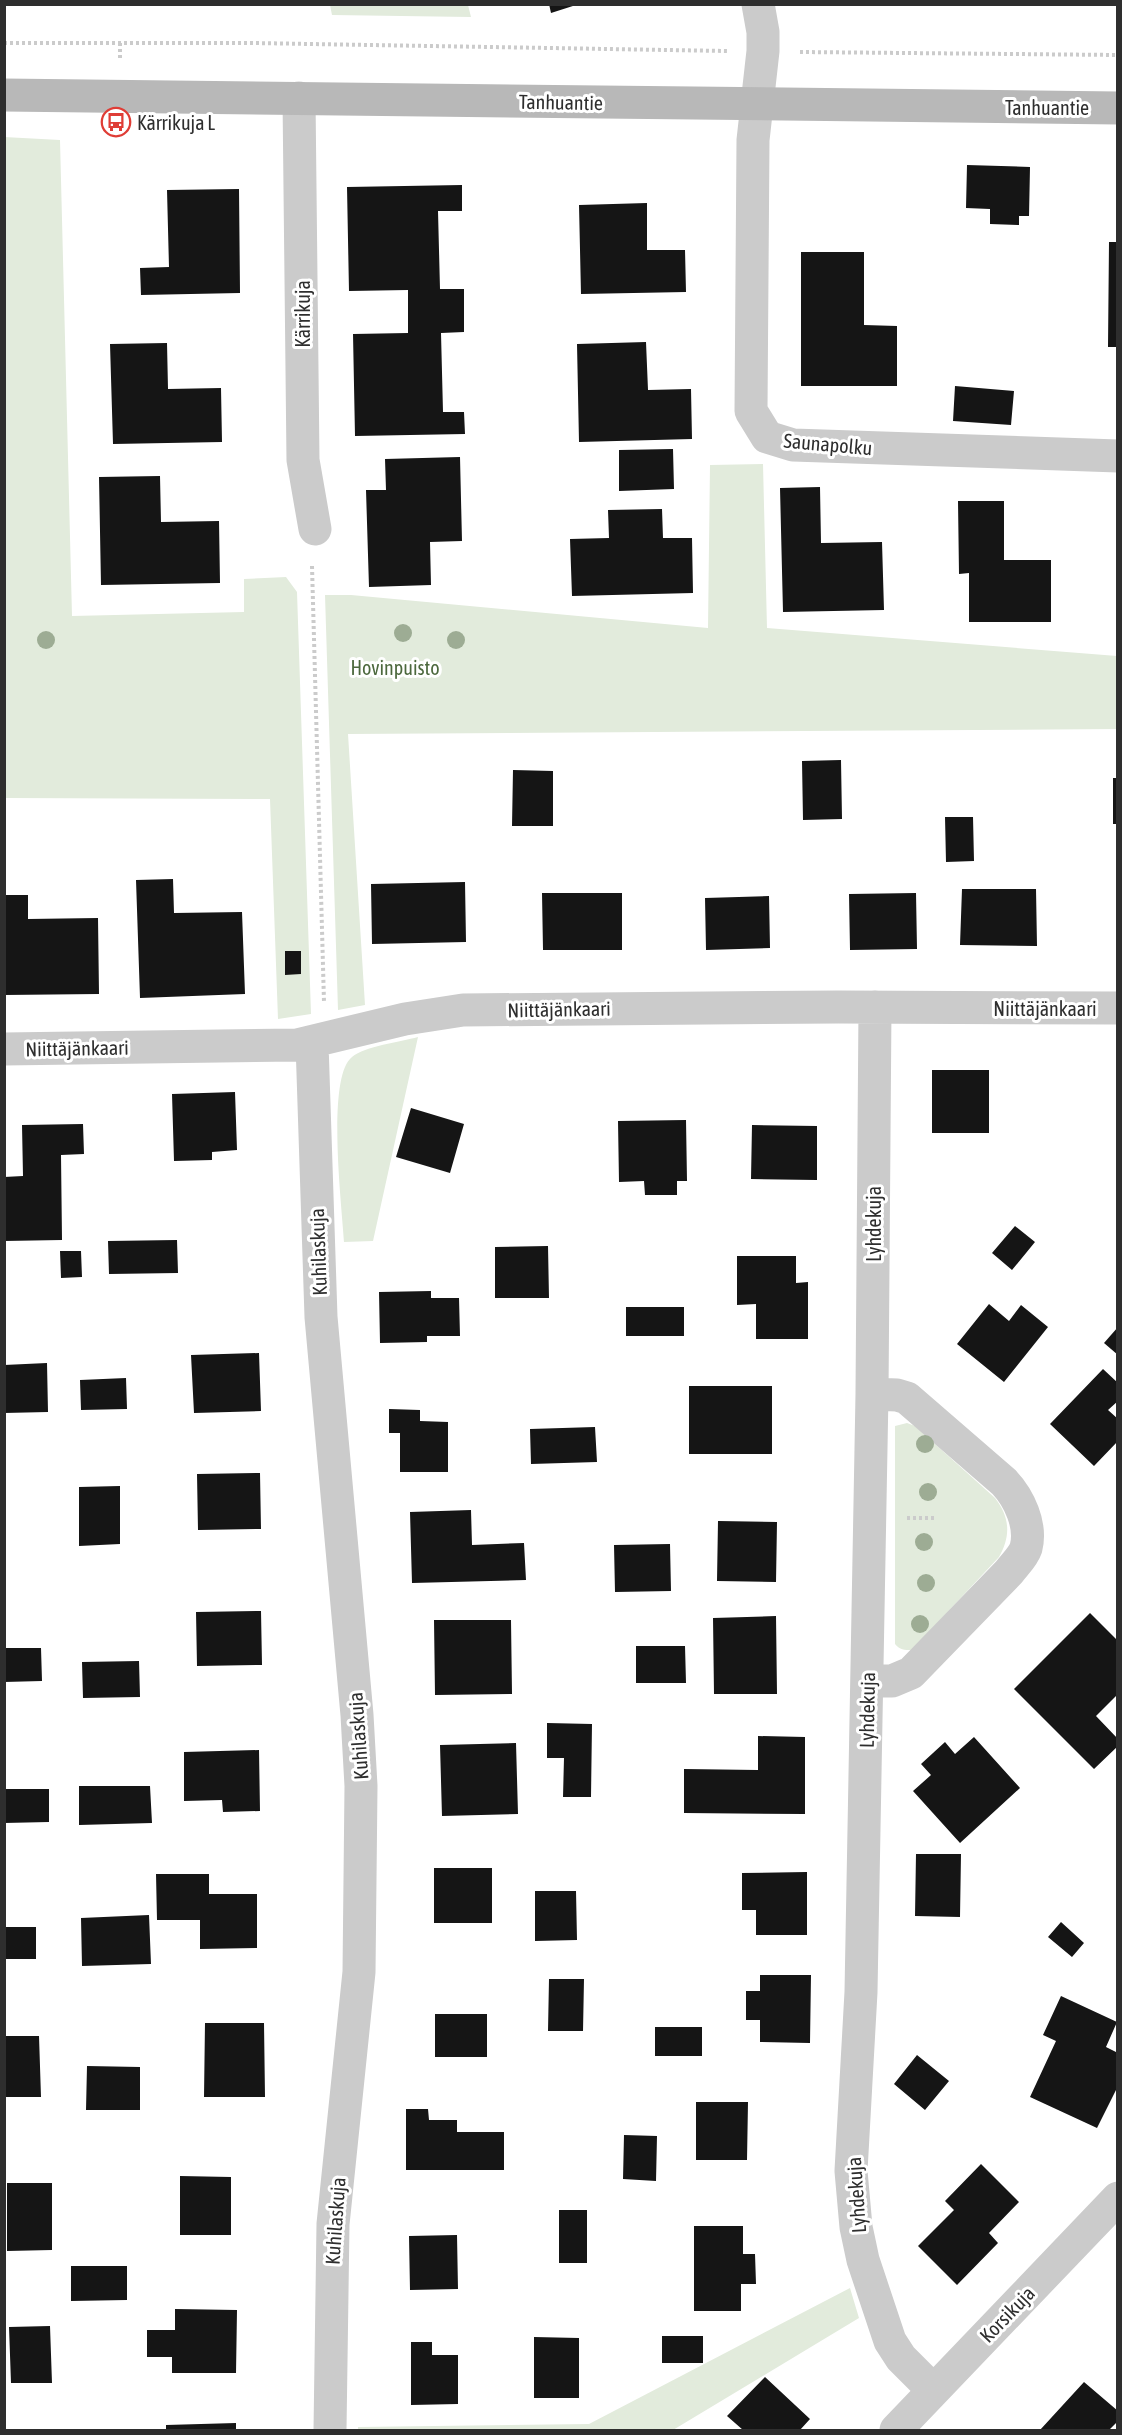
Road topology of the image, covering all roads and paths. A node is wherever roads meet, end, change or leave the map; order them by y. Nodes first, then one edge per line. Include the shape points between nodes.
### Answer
1 (758, 4) edge
2 (4, 43) edge
3 (728, 51) dead end
4 (800, 52) dead end
5 (1118, 55) edge
6 (4, 95) edge
7 (299, 98) junction
8 (756, 105) junction
9 (1118, 108) edge
10 (1118, 456) edge
11 (315, 529) joint
12 (875, 1007) junction
13 (1118, 1008) edge
14 (319, 1041) junction
15 (4, 1049) edge
16 (872, 1394) junction
17 (867, 1681) junction
18 (1118, 2198) edge
19 (933, 2390) junction
20 (330, 2430) edge
21 (896, 2430) edge

1 - 8 street, Saunapolku via 763,51
2 - 3 path
4 - 5 path
6 - 7 street, Tanhuantie
7 - 8 street, Tanhuantie
7 - 11 street, Kärrikuja via 303,459
8 - 9 street, Tanhuantie
8 - 10 street, Saunapolku via 751,411 767,437 793,445
11 - 14 path via 312,574
12 - 13 street, Niittäjänkaari
12 - 14 street, Niittäjänkaari via 463,1010 405,1019
12 - 16 street, Lyhdekuja
14 - 15 street, Niittäjänkaari via 279,1046
14 - 20 street, Kuhilaskuja via 321,1317 362,1786 359,1972 333,2224
16 - 17 street, Lyhdekuja
16 - 17 street via 907,1398 1004,1482 1020,1504 1027,1542 1023,1556 1009,1572 911,1672 892,1681
17 - 19 street, Lyhdekuja via 860,2025 851,2171 856,2226 890,2341
18 - 19 street, Korsikuja
19 - 21 street, Korsikuja

